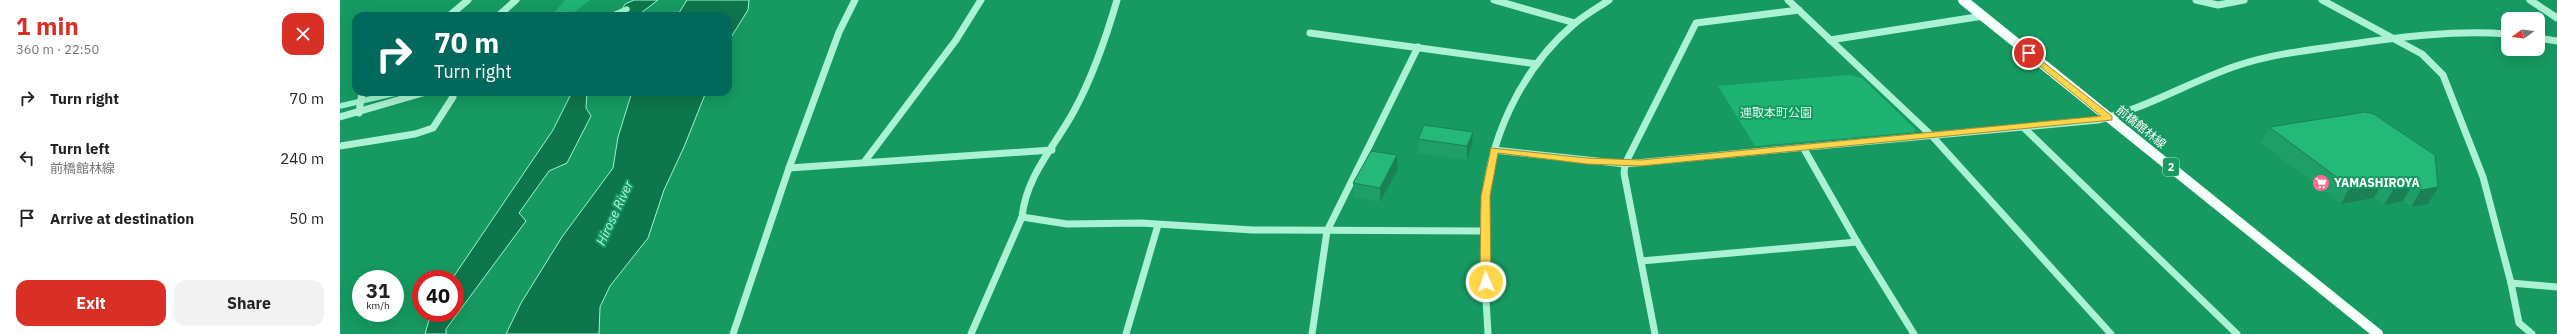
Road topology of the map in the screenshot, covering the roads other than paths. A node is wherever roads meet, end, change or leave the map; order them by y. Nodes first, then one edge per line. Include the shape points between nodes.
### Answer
1 (468, 0) edge
2 (516, 0) edge
3 (855, 0) edge
4 (981, 0) edge
5 (1117, 0) edge
6 (1494, 0) edge
7 (1609, 0) edge
8 (1788, 0) edge
9 (1963, 0) edge
10 (2196, 0) edge
11 (2244, 0) edge
12 (2322, 0) edge
13 (2530, 0) edge
14 (1799, 10) junction
15 (454, 12) edge
16 (502, 12) edge
17 (1983, 16) junction
18 (2557, 18) edge
19 (1575, 23) junction
20 (1310, 33) dead end
21 (2501, 33) edge
22 (2393, 38) junction
23 (2545, 39) edge
24 (1830, 40) junction
25 (2557, 42) edge
26 (1418, 47) junction
27 (1537, 64) junction
28 (361, 96) edge
29 (412, 96) edge
30 (453, 96) edge
31 (358, 111) junction
32 (340, 118) edge
33 (2109, 118) junction
34 (2023, 127) junction
35 (1932, 136) junction
36 (340, 146) edge
37 (1804, 149) junction
38 (1052, 150) junction
39 (1494, 150) junction
40 (866, 161) junction
41 (1625, 164) junction
42 (789, 168) junction
43 (1022, 217) junction
44 (1158, 225) junction
45 (1484, 230) junction
46 (1327, 231) junction
47 (1857, 242) junction
48 (1641, 261) junction
49 (2511, 282) junction
50 (2557, 287) edge
51 (734, 334) edge
52 (971, 334) edge
53 (1126, 334) edge
54 (1312, 334) edge
55 (1488, 334) edge
56 (1654, 334) edge
57 (1914, 334) edge
58 (2112, 334) edge
59 (2237, 334) edge
60 (2378, 334) edge
61 (2532, 334) edge

1 - 15 street
2 - 16 street
3 - 42 street via 839,32
4 - 40 street via 956,40
5 - 38 street via 1080,97
6 - 19 street
7 - 19 street
8 - 14 street
9 - 17 main road, 前橋館林線 / 2
10 - 11 street via 2218,5
12 - 22 street
13 - 18 street
14 - 24 street
14 - 41 street via 1696,23
17 - 24 street
17 - 33 main road, 前橋館林線 / 2
19 - 27 street
20 - 26 street
21 - 22 street via 2479,30
22 - 33 street via 2267,56
22 - 49 street via 2422,54 2443,75 2484,177
23 - 25 street
24 - 35 street
26 - 27 street
26 - 46 street
27 - 39 street via 1510,108
28 - 31 street
29 - 31 street
30 - 36 street via 433,128 415,134
31 - 32 street
33 - 34 street
33 - 60 main road, 前橋館林線 / 2
34 - 35 street
34 - 59 street
35 - 37 street
35 - 58 street
37 - 41 street
37 - 47 street
38 - 40 street
38 - 43 street via 1026,196
39 - 41 street
39 - 45 street via 1486,190
40 - 42 street
41 - 48 street via 1624,173
42 - 51 street
43 - 44 street via 1067,224
43 - 52 street
44 - 46 street
44 - 53 street
45 - 46 street
45 - 55 street
46 - 54 street
47 - 48 street via 1656,262
47 - 57 street
48 - 56 street
49 - 50 street
49 - 61 street via 2519,323

